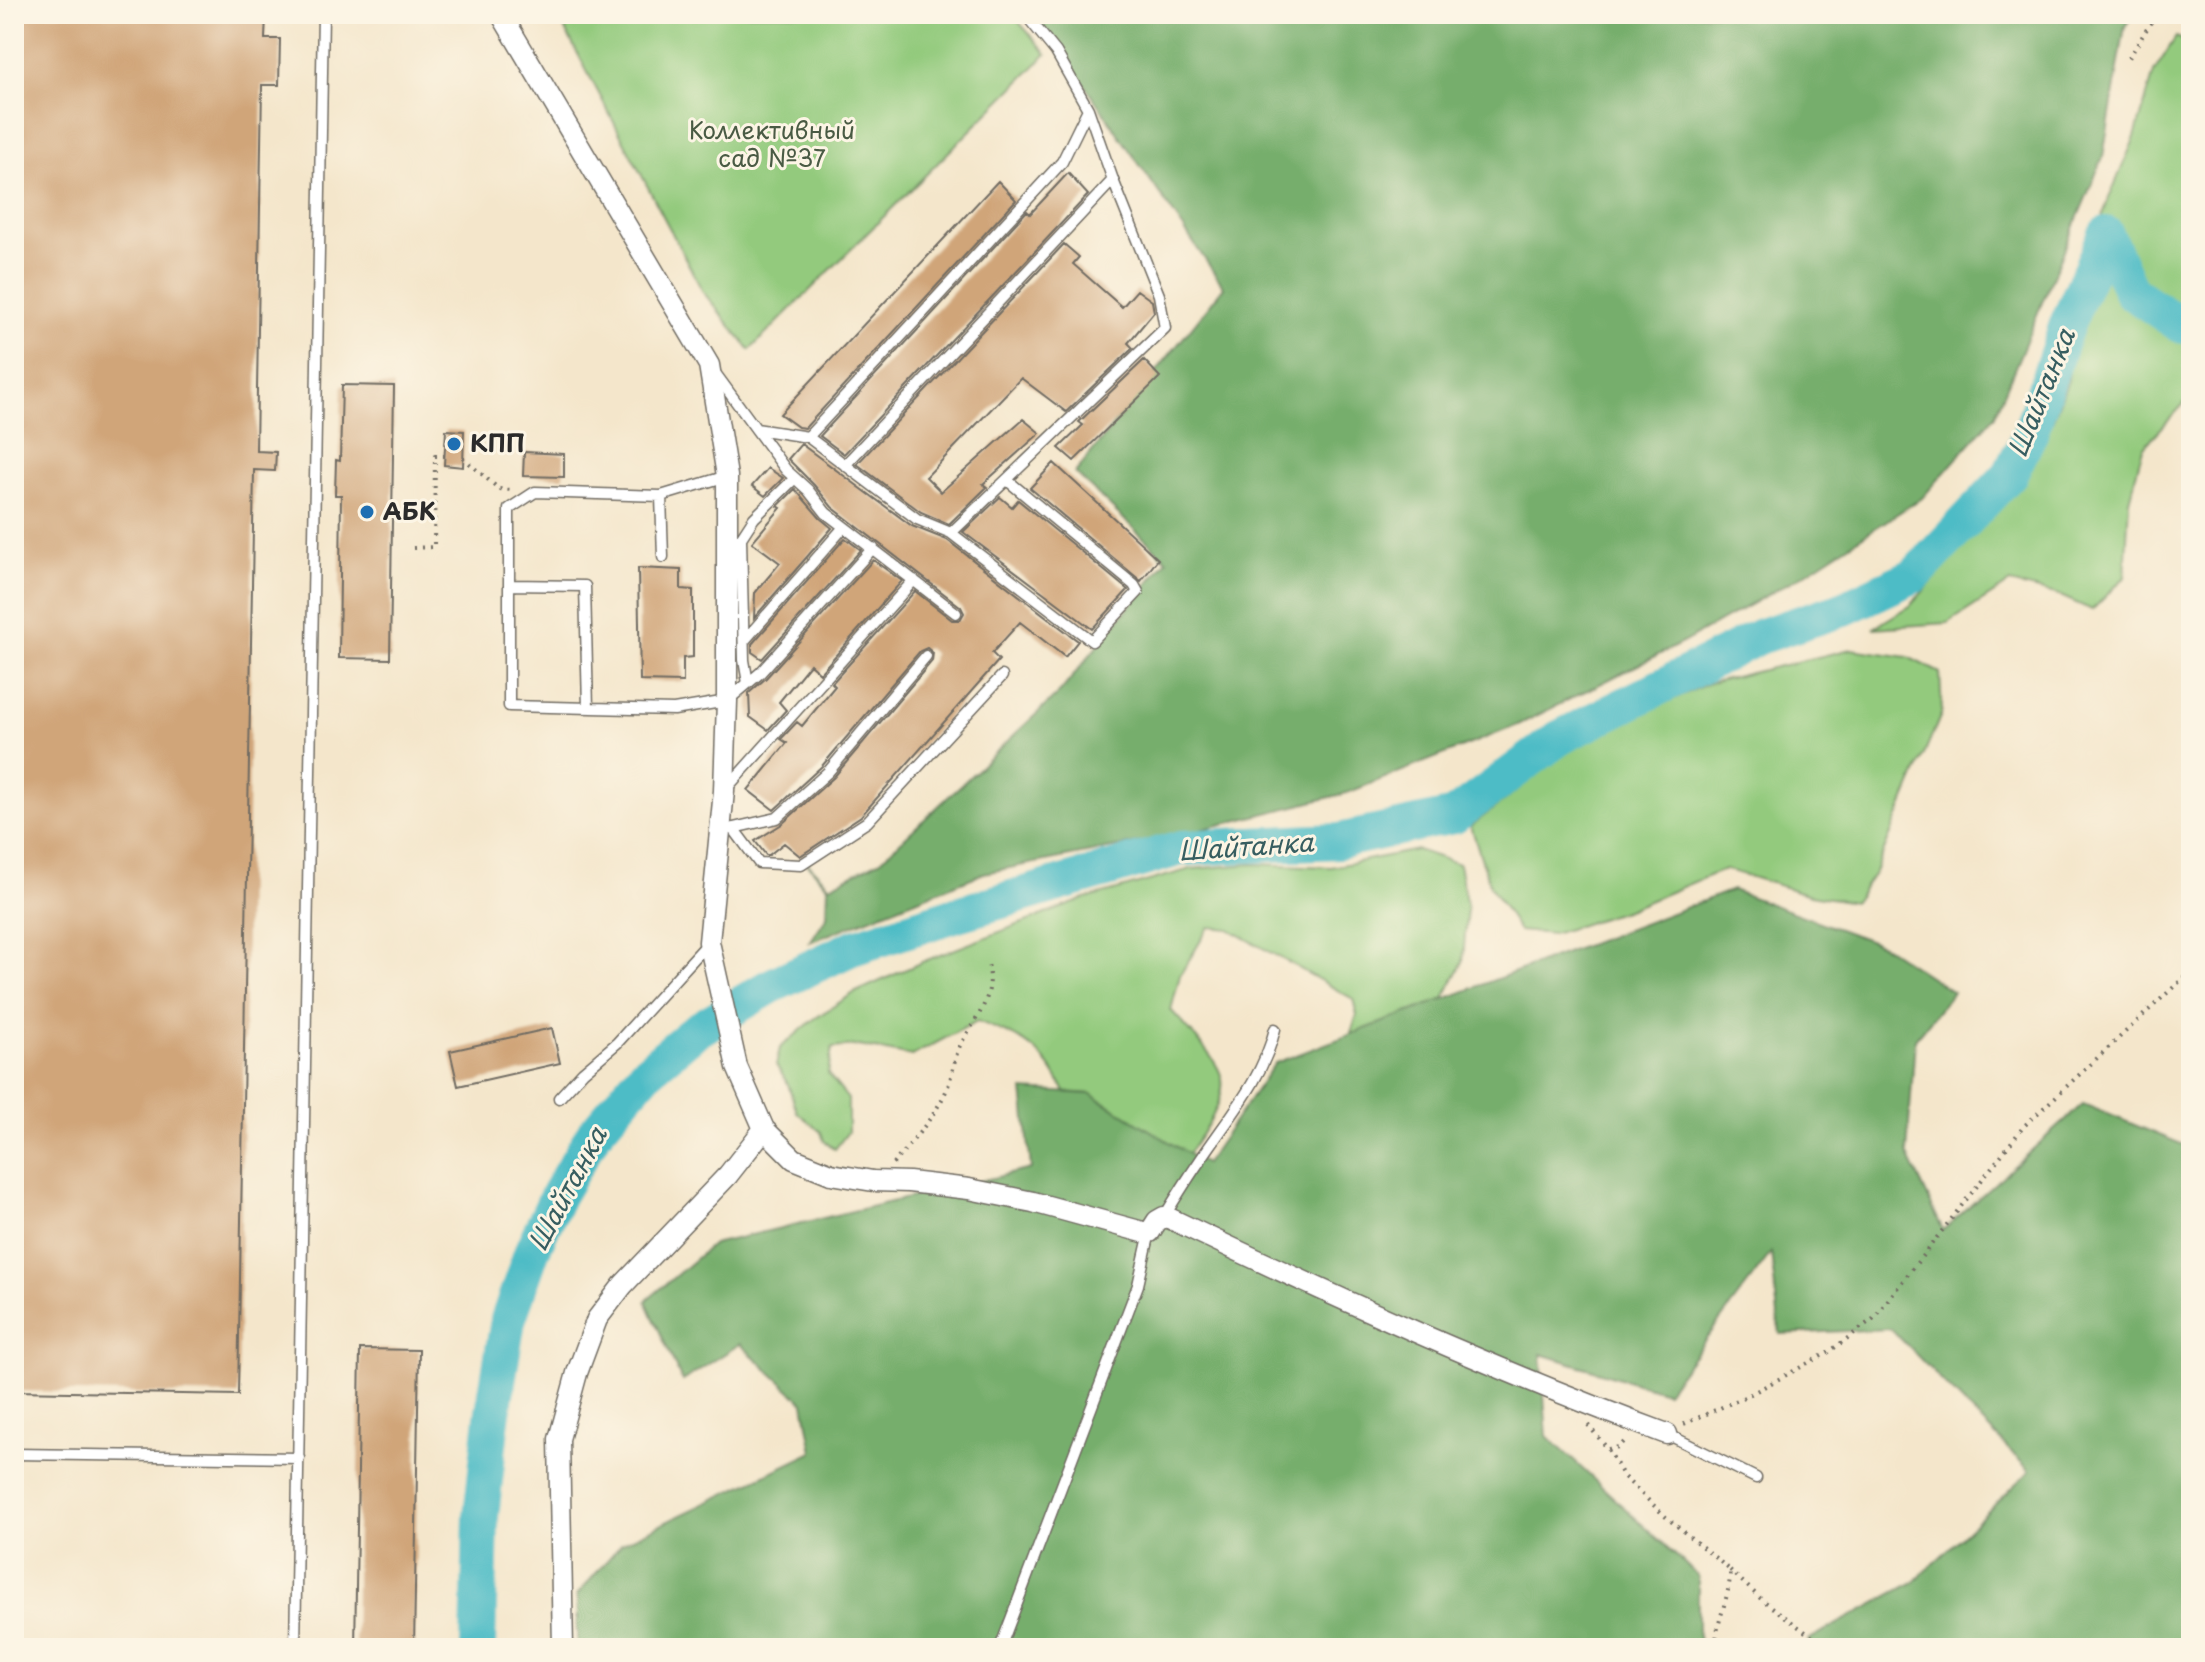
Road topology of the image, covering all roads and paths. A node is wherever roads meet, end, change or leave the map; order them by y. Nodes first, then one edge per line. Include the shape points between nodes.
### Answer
1 (323, 14) edge
2 (501, 14) edge
3 (1025, 14) edge
4 (2156, 14) edge
5 (2129, 58) dead end
6 (1088, 109) junction
7 (1113, 180) junction
8 (709, 365) junction
9 (756, 429) junction
10 (808, 437) junction
11 (444, 456) dead end
12 (463, 458) dead end
13 (845, 465) junction
14 (727, 476) junction
15 (795, 478) junction
16 (1007, 480) junction
17 (535, 492) junction
18 (661, 496) junction
19 (844, 527) junction
20 (951, 533) junction
21 (413, 548) dead end
22 (873, 548) junction
23 (663, 557) dead end
24 (914, 580) junction
25 (509, 585) junction
26 (956, 613) dead end
27 (744, 641) junction
28 (926, 656) dead end
29 (1002, 676) dead end
30 (748, 683) junction
31 (727, 701) junction
32 (588, 708) junction
33 (724, 791) junction
34 (726, 830) junction
35 (709, 942) junction
36 (988, 964) dead end
37 (2191, 971) edge
38 (1275, 1029) dead end
39 (559, 1098) dead end
40 (764, 1129) junction
41 (873, 1181) junction
42 (1157, 1224) junction
43 (1573, 1399) junction
44 (1667, 1434) junction
45 (14, 1454) edge
46 (299, 1458) junction
47 (1756, 1478) dead end
48 (1730, 1570) junction
49 (295, 1648) edge
50 (563, 1648) edge
51 (1000, 1648) edge
52 (1716, 1648) edge
53 (1827, 1648) edge

1 - 46 lane
2 - 8 street
3 - 6 lane via 1056,52
4 - 5 path
6 - 7 lane
6 - 10 lane via 1062,162
7 - 13 lane
7 - 16 lane via 1159,295 1165,328
8 - 9 lane
8 - 14 street
9 - 10 lane
9 - 15 lane
10 - 13 lane
11 - 21 path via 435,456 434,547
12 - 17 path via 499,489
13 - 20 lane via 917,519
14 - 18 lane
14 - 31 street
15 - 19 lane
15 - 27 lane via 741,538
16 - 20 lane
16 - 20 lane via 1134,585 1138,592 1101,634 1092,641
17 - 18 lane
17 - 25 lane via 509,509
18 - 23 lane
19 - 22 lane
19 - 27 lane
22 - 24 lane
22 - 30 lane
24 - 26 lane
24 - 33 lane
25 - 32 lane via 585,586
25 - 32 lane via 509,706
27 - 30 lane
28 - 34 lane via 828,772 777,818
29 - 34 lane via 867,822 801,865 759,863
30 - 31 lane
31 - 32 lane via 674,710
31 - 33 street
33 - 34 street
34 - 35 street
35 - 39 lane
35 - 40 street via 737,1067
36 - 41 path via 984,1010 960,1045 935,1112
37 - 44 path via 2024,1126 1873,1319 1829,1352
38 - 42 lane via 1249,1090
40 - 41 street via 794,1159 831,1174
40 - 50 street via 597,1319 559,1439
41 - 42 street via 969,1189
42 - 43 street
42 - 51 lane
43 - 44 street
43 - 48 path via 1624,1477
44 - 47 lane
45 - 46 lane
46 - 49 lane
48 - 52 path
48 - 53 path

